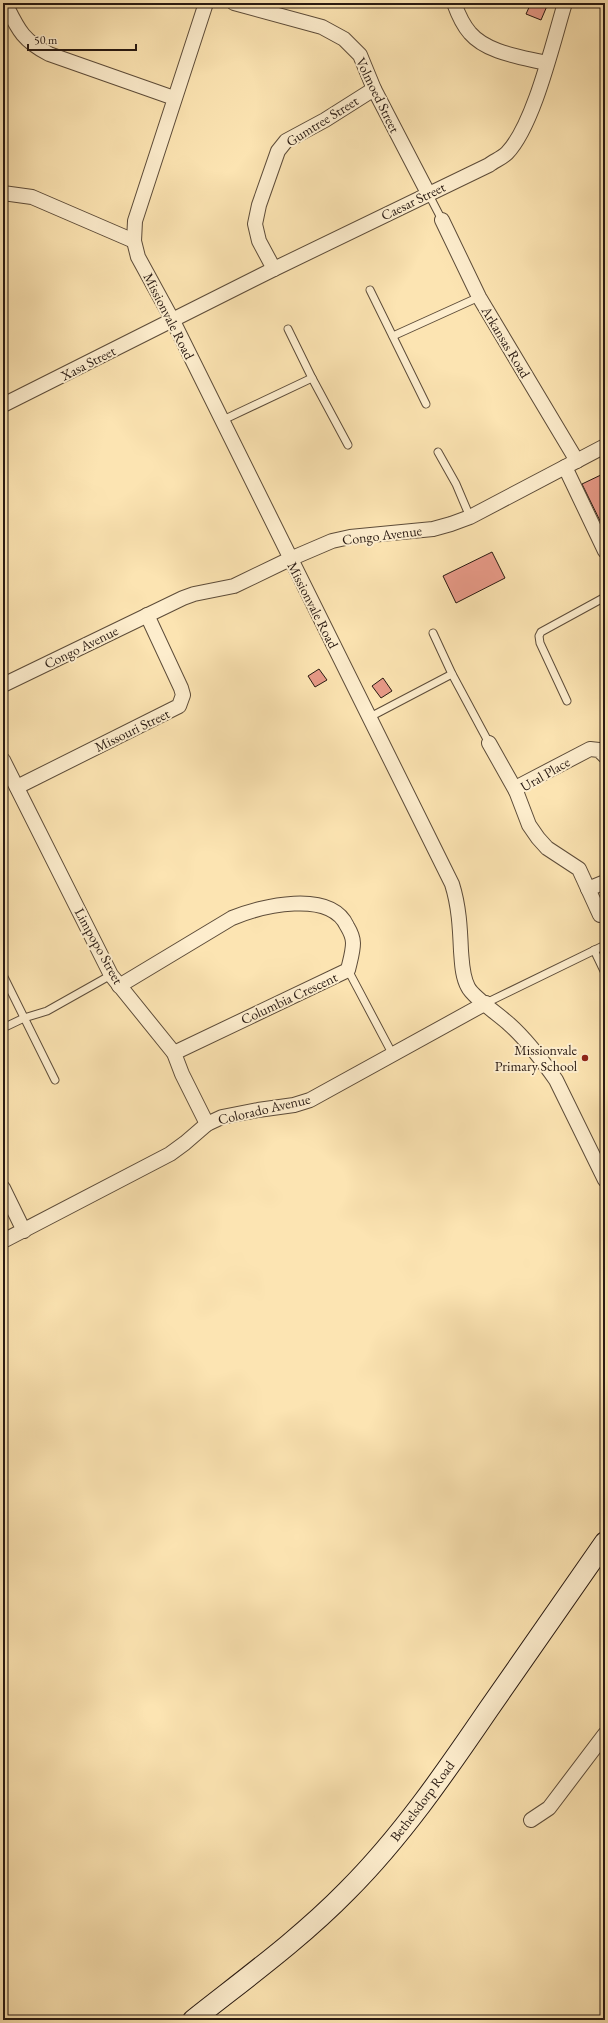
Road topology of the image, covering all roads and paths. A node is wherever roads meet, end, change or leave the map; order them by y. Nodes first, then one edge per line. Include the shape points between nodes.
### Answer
1 (5, 3) edge
2 (206, 3) edge
3 (234, 3) edge
4 (454, 3) edge
5 (565, 3) edge
6 (546, 63) junction
7 (374, 89) junction
8 (174, 98) junction
9 (3, 193) edge
10 (428, 193) junction
11 (442, 220) joint
12 (134, 241) junction
13 (274, 269) junction
14 (370, 290) dead end
15 (479, 297) junction
16 (173, 320) junction
17 (288, 329) dead end
18 (393, 336) junction
19 (312, 378) junction
20 (426, 404) dead end
21 (3, 405) edge
22 (221, 421) junction
23 (348, 445) dead end
24 (605, 446) edge
25 (438, 452) dead end
26 (571, 464) junction
27 (470, 517) junction
28 (605, 551) edge
29 (290, 559) junction
30 (605, 597) edge
31 (147, 615) junction
32 (433, 632) dead end
33 (452, 674) junction
34 (3, 685) edge
35 (567, 701) dead end
36 (370, 717) junction
37 (489, 742) joint
38 (605, 756) edge
39 (3, 760) edge
40 (17, 787) junction
41 (516, 791) junction
42 (605, 882) edge
43 (588, 889) junction
44 (600, 915) dead end
45 (605, 945) edge
46 (594, 950) junction
47 (348, 970) junction
48 (605, 973) edge
49 (3, 975) edge
50 (115, 980) junction
51 (486, 1003) junction
52 (24, 1018) junction
53 (3, 1028) edge
54 (174, 1053) junction
55 (393, 1056) junction
56 (54, 1080) dead end
57 (207, 1124) junction
58 (605, 1180) edge
59 (3, 1188) edge
60 (24, 1231) junction
61 (3, 1241) edge
62 (605, 1542) edge
63 (605, 1734) edge
64 (531, 1820) dead end
65 (193, 2020) edge

1 - 8 street via 21,34 32,45 49,54
2 - 8 street, Missionvale Road
3 - 7 street, Volmoed Street via 322,27 344,39 360,55
4 - 6 street via 463,23 481,43
5 - 6 street, Caesar Street
6 - 10 street, Caesar Street via 530,113 516,141 506,154 489,165
7 - 10 street, Volmoed Street
7 - 13 street, Gumtree Street via 286,141 278,151 258,205 255,224 259,241
8 - 12 street, Missionvale Road via 135,221
9 - 12 street via 32,197
10 - 11 lane
10 - 13 street, Caesar Street
11 - 15 street, Arkansas Road
12 - 16 street, Missionvale Road via 138,257
13 - 16 street, Caesar Street
14 - 18 lane
15 - 18 lane
15 - 26 street, Arkansas Road
16 - 21 street, Xasa Street
16 - 22 street, Missionvale Road
17 - 19 lane
18 - 20 lane
19 - 22 lane
19 - 23 lane
22 - 29 street, Missionvale Road
24 - 26 street, Congo Avenue
25 - 27 lane via 456,484
26 - 27 street, Congo Avenue
26 - 28 street, Arkansas Road
27 - 29 street, Congo Avenue via 433,529 332,541
29 - 31 street, Congo Avenue via 234,586 194,594
29 - 36 street, Missionvale Road
30 - 35 lane via 542,632 540,636 540,643
31 - 34 street, Congo Avenue
31 - 40 street, Missouri Street via 181,688 183,695 179,706
32 - 33 lane
33 - 36 lane
33 - 37 lane
36 - 51 street, Missionvale Road via 452,884 468,987 474,996
37 - 41 street
38 - 41 street, Ural Place via 599,750 590,749 521,785
39 - 40 street, Limpopo Street
40 - 50 street, Limpopo Street
41 - 43 street, Ural Place via 538,838 547,848 578,870
42 - 43 street
43 - 44 street, Ural Place
45 - 46 lane
46 - 48 lane
46 - 51 lane
47 - 50 street, Columbia Crescent via 352,934 340,914 319,906 282,904 263,907 232,918
47 - 54 street, Columbia Crescent
47 - 55 lane
49 - 52 lane
50 - 52 lane via 47,1011
50 - 54 street, Limpopo Street
51 - 55 street, Colorado Avenue
51 - 58 street, Missionvale Road via 534,1050 556,1080
52 - 53 lane
52 - 56 lane
54 - 57 street, Limpopo Street
55 - 57 street, Colorado Avenue via 310,1100 294,1105 236,1113
57 - 60 street, Colorado Avenue via 170,1154
59 - 60 street
60 - 61 street, Colorado Avenue
62 - 65 main road, Bethelsdorp Road via 465,1744 381,1854 348,1891 312,1925
63 - 64 street via 549,1808

